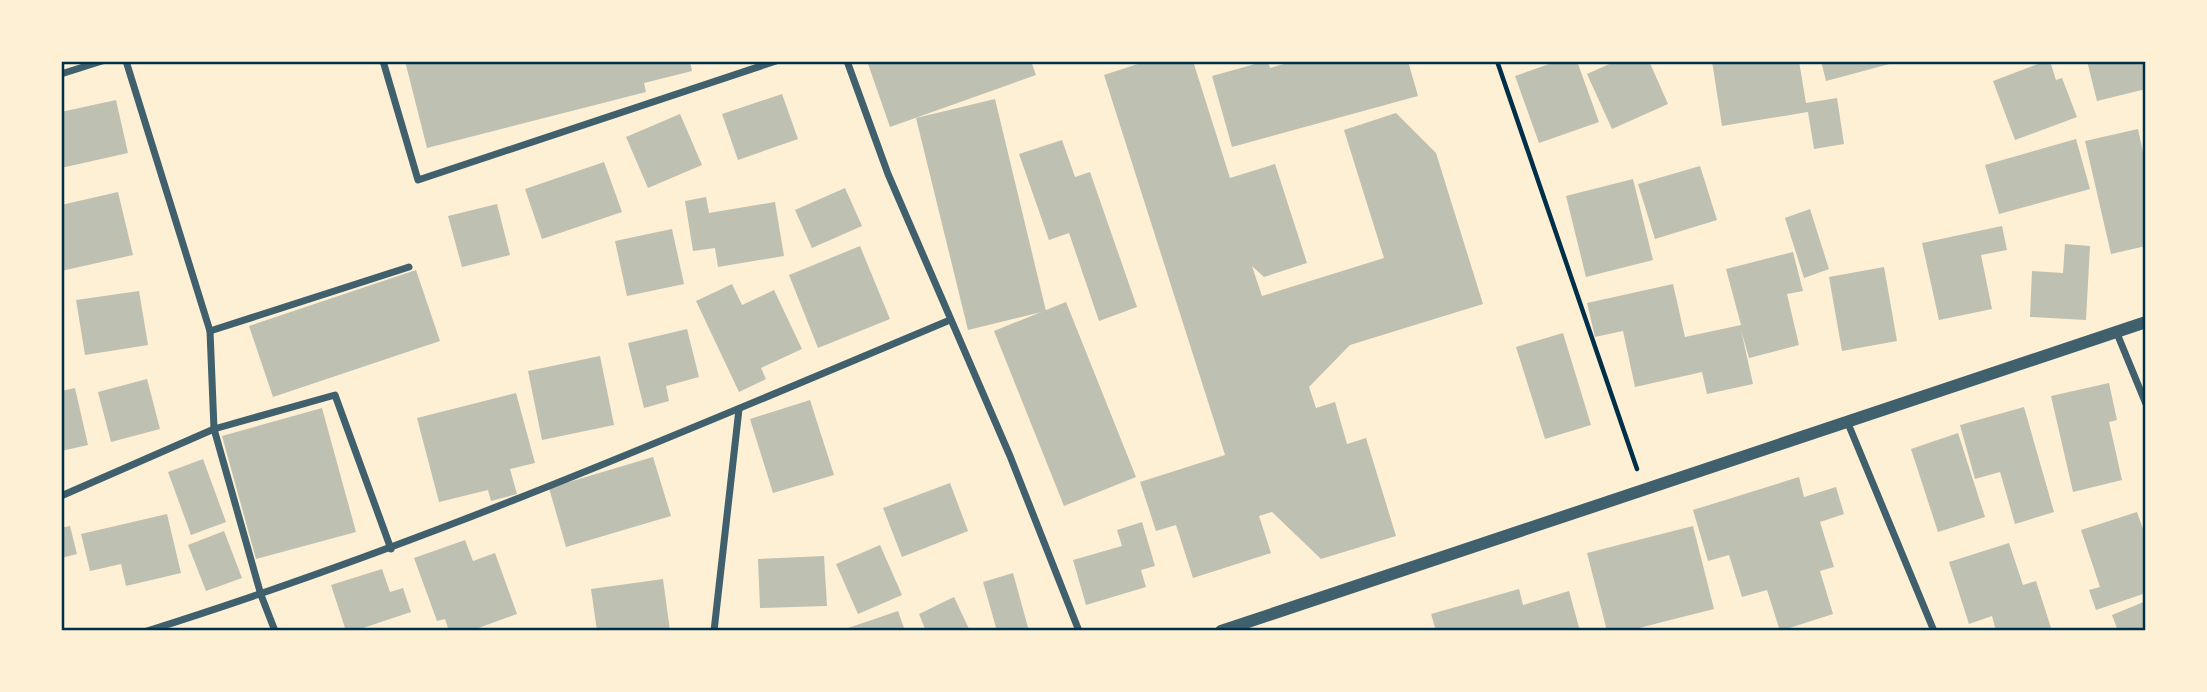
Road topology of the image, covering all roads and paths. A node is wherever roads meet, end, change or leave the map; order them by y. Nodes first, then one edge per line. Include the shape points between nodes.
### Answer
1 (102, 61) edge
2 (125, 61) edge
3 (383, 61) edge
4 (776, 61) edge
5 (847, 61) edge
6 (1497, 61) edge
7 (61, 74) edge
8 (408, 267) dead end
9 (950, 320) junction
10 (2146, 321) edge
11 (210, 331) junction
12 (2116, 331) junction
13 (2146, 404) edge
14 (738, 409) junction
15 (1847, 421) junction
16 (214, 429) junction
17 (1644, 489) junction
18 (61, 496) edge
19 (391, 549) junction
20 (261, 595) junction
21 (147, 631) edge
22 (275, 631) edge
23 (714, 631) edge
24 (1079, 631) edge
25 (1221, 631) edge
26 (1934, 631) edge

1 - 7 street
2 - 11 street
3 - 4 street via 418,180
5 - 9 street via 888,174
6 - 17 path
8 - 11 street
9 - 14 street
9 - 24 street
10 - 12 street
11 - 16 street
12 - 13 street
12 - 15 street
14 - 19 street
14 - 23 street
15 - 17 street
15 - 26 street
16 - 18 street
16 - 19 street via 335,395
16 - 20 street
17 - 25 street
19 - 20 street
20 - 21 street
20 - 22 street

